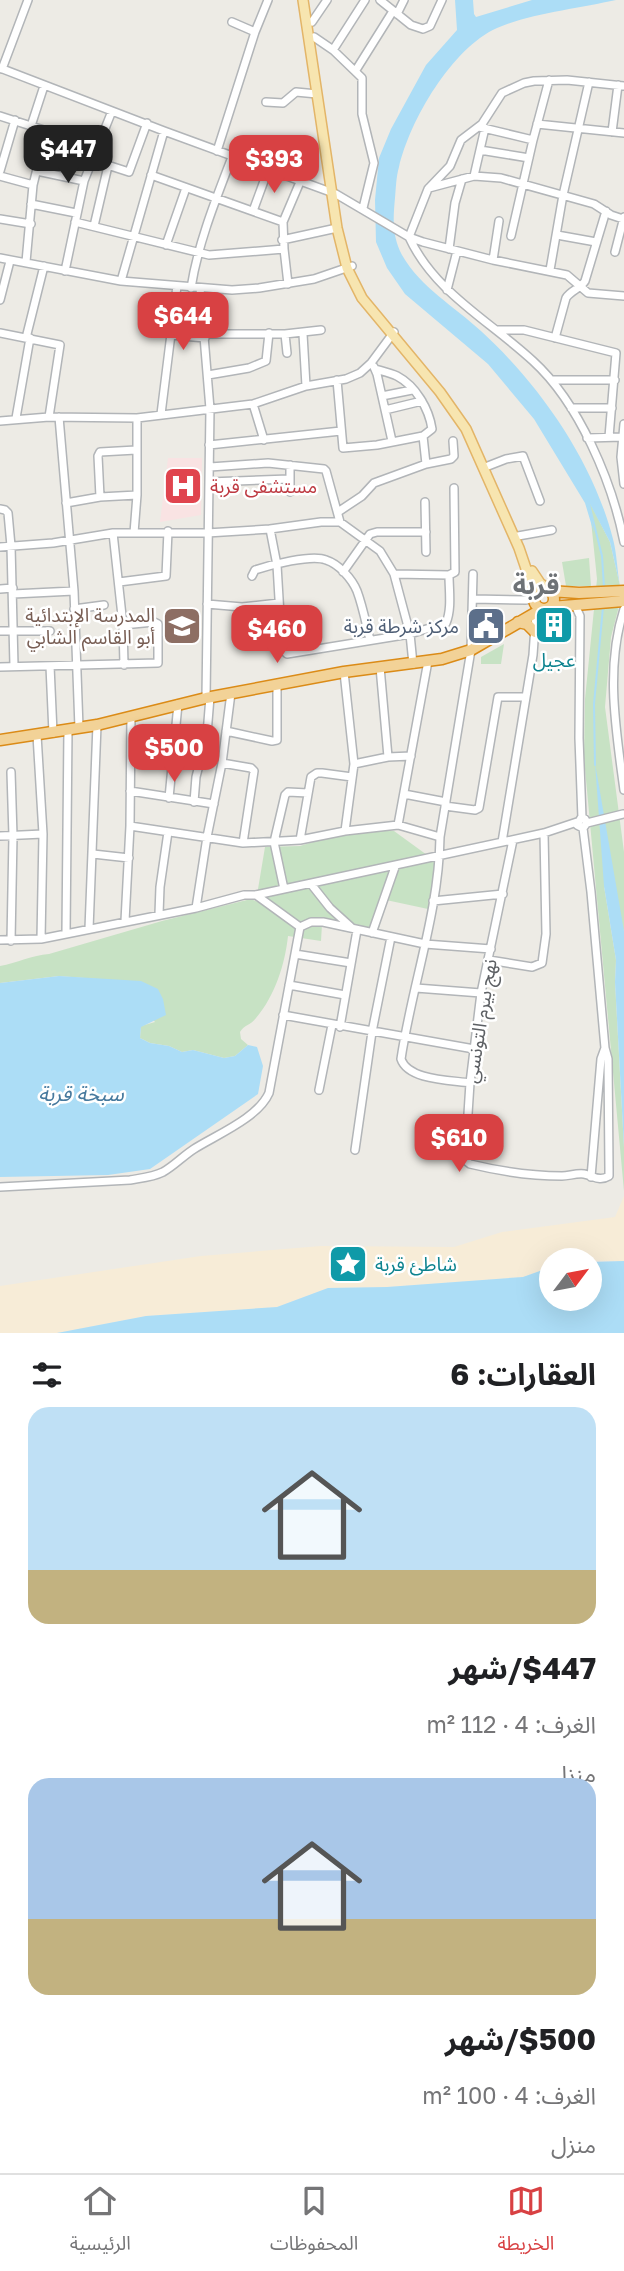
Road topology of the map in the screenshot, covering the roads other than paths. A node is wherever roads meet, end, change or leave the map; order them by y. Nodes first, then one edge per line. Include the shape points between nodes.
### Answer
1 (28, 0) edge
2 (268, 0) edge
3 (303, 0) edge
4 (309, 0) edge
5 (327, 0) edge
6 (365, 0) edge
7 (380, 0) edge
8 (404, 0) edge
9 (442, 0) edge
10 (395, 12) junction
11 (232, 22) dead end
12 (312, 22) junction
13 (255, 33) junction
14 (314, 37) junction
15 (332, 50) junction
16 (1, 69) edge
17 (356, 70) junction
18 (549, 80) junction
19 (589, 82) junction
20 (621, 85) edge
21 (44, 86) junction
22 (317, 94) junction
23 (266, 102) dead end
24 (112, 111) junction
25 (0, 116) edge
26 (15, 120) junction
27 (147, 123) junction
28 (537, 124) junction
29 (31, 126) junction
30 (482, 127) junction
31 (579, 129) junction
32 (164, 131) junction
33 (46, 132) junction
34 (612, 132) junction
35 (624, 134) edge
36 (533, 139) junction
37 (97, 147) junction
38 (480, 150) junction
39 (217, 151) junction
40 (232, 157) junction
41 (529, 158) junction
42 (92, 160) junction
43 (108, 166) junction
44 (268, 170) junction
45 (37, 171) junction
46 (0, 174) edge
47 (151, 175) junction
48 (474, 176) junction
49 (462, 179) junction
50 (83, 181) junction
51 (300, 182) junction
52 (523, 184) junction
53 (33, 185) junction
54 (186, 188) junction
55 (428, 189) junction
56 (334, 193) junction
57 (563, 195) junction
58 (216, 197) junction
59 (31, 204) junction
60 (366, 210) junction
61 (253, 211) junction
62 (606, 211) junction
63 (76, 218) junction
64 (624, 218) edge
65 (0, 219) edge
66 (499, 221) dead end
67 (283, 222) junction
68 (31, 224) junction
69 (94, 226) junction
70 (337, 228) junction
71 (623, 229) edge
72 (557, 235) junction
73 (511, 236) dead end
74 (135, 237) junction
75 (409, 237) junction
76 (282, 240) junction
77 (596, 242) junction
78 (166, 245) junction
79 (284, 249) junction
80 (453, 250) junction
81 (615, 252) dead end
82 (199, 254) junction
83 (0, 258) edge
84 (493, 260) junction
85 (10, 261) junction
86 (26, 262) junction
87 (44, 266) junction
88 (350, 267) junction
89 (550, 270) junction
90 (65, 271) junction
91 (121, 281) junction
92 (288, 284) junction
93 (177, 286) junction
94 (581, 287) junction
95 (191, 288) junction
96 (200, 288) junction
97 (447, 290) junction
98 (624, 296) edge
99 (0, 300) edge
100 (321, 330) dead end
101 (498, 330) junction
102 (269, 333) junction
103 (0, 334) edge
104 (285, 334) junction
105 (303, 334) junction
106 (393, 334) junction
107 (171, 335) junction
108 (205, 336) junction
109 (28, 338) junction
110 (555, 338) junction
111 (287, 353) dead end
112 (373, 366) junction
113 (208, 375) junction
114 (337, 380) junction
115 (552, 380) junction
116 (615, 380) junction
117 (306, 386) junction
118 (412, 390) junction
119 (382, 396) junction
120 (422, 401) junction
121 (253, 404) junction
122 (571, 408) junction
123 (612, 408) junction
124 (210, 409) junction
125 (385, 410) junction
126 (161, 414) junction
127 (49, 417) junction
128 (59, 417) junction
129 (16, 418) junction
130 (137, 418) junction
131 (0, 421) edge
132 (624, 424) edge
133 (341, 431) junction
134 (423, 436) junction
135 (609, 437) junction
136 (622, 437) junction
137 (586, 438) junction
138 (264, 440) junction
139 (392, 441) junction
140 (453, 441) dead end
141 (209, 445) junction
142 (136, 450) junction
143 (426, 464) junction
144 (289, 465) junction
145 (488, 466) junction
146 (210, 467) junction
147 (289, 478) junction
148 (209, 482) junction
149 (624, 484) edge
150 (454, 488) dead end
151 (290, 492) dead end
152 (136, 495) junction
153 (100, 497) junction
154 (540, 500) dead end
155 (425, 502) dead end
156 (66, 503) junction
157 (0, 509) edge
158 (338, 512) junction
159 (340, 522) junction
160 (270, 529) junction
161 (552, 530) dead end
162 (168, 531) junction
163 (426, 532) junction
164 (113, 533) junction
165 (134, 533) junction
166 (207, 533) junction
167 (518, 536) junction
168 (365, 539) junction
169 (70, 540) junction
170 (624, 542) edge
171 (11, 546) junction
172 (0, 547) edge
173 (426, 552) dead end
174 (277, 565) junction
175 (343, 572) junction
176 (394, 574) junction
177 (473, 574) dead end
178 (449, 575) junction
179 (252, 576) dead end
180 (119, 582) junction
181 (0, 589) edge
182 (13, 591) junction
183 (74, 591) junction
184 (549, 591) junction
185 (535, 598) junction
186 (473, 599) junction
187 (624, 601) edge
188 (585, 602) junction
189 (279, 603) junction
190 (206, 604) junction
191 (104, 605) dead end
192 (74, 609) junction
193 (543, 609) junction
194 (521, 620) junction
195 (124, 625) junction
196 (14, 630) junction
197 (0, 631) edge
198 (51, 631) dead end
199 (535, 632) junction
200 (410, 634) junction
201 (621, 637) edge
202 (369, 640) junction
203 (471, 650) junction
204 (428, 661) junction
205 (413, 664) junction
206 (124, 665) junction
207 (14, 666) junction
208 (50, 666) junction
209 (76, 666) junction
210 (0, 667) edge
211 (380, 667) junction
212 (344, 672) junction
213 (277, 685) junction
214 (231, 693) junction
215 (526, 697) junction
216 (208, 698) junction
217 (178, 704) junction
218 (615, 712) junction
219 (624, 713) edge
220 (131, 716) junction
221 (97, 725) junction
222 (74, 729) junction
223 (226, 731) junction
224 (53, 733) junction
225 (37, 735) junction
226 (0, 740) edge
227 (411, 756) junction
228 (388, 758) junction
229 (222, 763) junction
230 (354, 764) junction
231 (11, 772) dead end
232 (352, 777) junction
233 (624, 790) edge
234 (130, 792) junction
235 (308, 793) junction
236 (404, 794) junction
237 (169, 798) junction
238 (194, 802) junction
239 (214, 804) junction
240 (446, 804) junction
241 (623, 814) edge
242 (583, 824) junction
243 (398, 825) junction
244 (130, 826) junction
245 (345, 831) junction
246 (167, 832) junction
247 (43, 834) junction
248 (544, 834) junction
249 (0, 836) edge
250 (13, 836) junction
251 (440, 836) junction
252 (207, 837) junction
253 (300, 840) junction
254 (513, 841) junction
255 (274, 842) junction
256 (502, 842) junction
257 (243, 844) junction
258 (93, 854) junction
259 (440, 857) junction
260 (129, 858) junction
261 (395, 867) junction
262 (312, 884) junction
263 (284, 888) junction
264 (503, 894) junction
265 (256, 895) junction
266 (433, 901) junction
267 (196, 908) junction
268 (159, 914) junction
269 (125, 921) junction
270 (300, 927) junction
271 (89, 929) junction
272 (355, 930) junction
273 (66, 933) junction
274 (372, 933) junction
275 (391, 937) junction
276 (41, 939) junction
277 (0, 940) edge
278 (11, 940) junction
279 (425, 944) junction
280 (491, 949) junction
281 (295, 954) junction
282 (489, 960) junction
283 (351, 963) junction
284 (289, 985) junction
285 (416, 988) junction
286 (481, 993) junction
287 (345, 995) junction
288 (283, 1016) junction
289 (336, 1026) junction
290 (372, 1032) junction
291 (404, 1038) junction
292 (605, 1048) junction
293 (474, 1049) junction
294 (470, 1083) junction
295 (319, 1090) dead end
296 (355, 1150) dead end
297 (591, 1177) junction
298 (0, 1187) edge

1 - 16 street
2 - 13 street
3 - 22 main road
4 - 12 main road
5 - 12 street
6 - 15 street
7 - 10 street
8 - 10 street
9 - 10 street via 426,29 411,25
10 - 17 street
11 - 13 street
12 - 14 main road
13 - 39 street
14 - 15 street
14 - 56 main road
15 - 17 street
16 - 21 street
17 - 60 street via 363,83 362,114 374,163
18 - 19 street
18 - 28 street
18 - 30 street via 524,83 502,93
19 - 20 street
19 - 31 street
20 - 34 street
21 - 24 street
21 - 29 street
22 - 23 street via 296,92 283,103
22 - 56 main road
24 - 27 street
24 - 37 street
25 - 26 street
26 - 29 street
26 - 46 street
27 - 32 street
27 - 43 street via 129,172
28 - 31 street
28 - 36 street
29 - 33 street
30 - 36 street
30 - 38 street
30 - 55 street via 461,140 450,166
31 - 34 street
31 - 57 street
32 - 39 street
32 - 47 street
33 - 37 street
33 - 45 street
34 - 35 street
36 - 41 street
37 - 42 street
38 - 41 street
38 - 48 street
39 - 40 street
40 - 44 street
40 - 58 street
41 - 52 street
42 - 43 street
42 - 50 street
43 - 69 street
44 - 51 street
44 - 61 street
45 - 50 street
45 - 53 street
46 - 53 street
47 - 54 street
47 - 74 street
48 - 49 street
48 - 52 street
49 - 55 street
49 - 80 street via 455,202
50 - 63 street
51 - 56 street
51 - 67 street
52 - 57 street
52 - 73 street
53 - 59 street
54 - 58 street
54 - 78 street
55 - 75 street
56 - 60 street
56 - 70 main road
56 - 88 main road
57 - 62 street
57 - 72 street
58 - 61 street
58 - 82 street
59 - 63 street
59 - 68 street
60 - 75 street
61 - 67 street
62 - 64 street
62 - 77 street
63 - 69 street
63 - 90 street
64 - 71 street
65 - 68 street
66 - 84 street
67 - 76 street
68 - 86 street
69 - 74 street
70 - 76 street
70 - 88 main road
71 - 81 street
72 - 77 street
72 - 89 street
74 - 78 street
74 - 91 street
75 - 80 street
75 - 97 street
76 - 79 street
77 - 94 street
78 - 82 street
79 - 82 street via 227,256
79 - 92 street
80 - 84 street
80 - 97 street
82 - 95 street
83 - 85 street
84 - 89 street
85 - 86 street
85 - 99 street
86 - 87 street
87 - 90 street
87 - 109 street
88 - 92 street
88 - 106 main road
89 - 94 street via 571,276
90 - 91 street
91 - 93 street
92 - 96 street
93 - 95 street
93 - 107 street
94 - 98 street via 588,293
94 - 110 street via 566,298
95 - 96 street
96 - 108 street
97 - 101 street
100 - 105 street
101 - 110 street via 516,328
101 - 115 street
102 - 104 street
102 - 108 street
102 - 113 street via 266,361
103 - 109 street
104 - 105 street
104 - 111 street
105 - 117 street
106 - 112 street
106 - 145 main road via 460,414
106 - 185 main road via 466,429 519,548
107 - 108 street
107 - 126 street
108 - 113 street
109 - 127 street via 61,347
109 - 129 street
110 - 116 street via 614,351
112 - 114 street
112 - 118 street via 396,375
112 - 119 street
113 - 124 street
114 - 117 street
114 - 133 street
115 - 116 street
115 - 122 street
116 - 123 street
117 - 121 street
118 - 119 street
118 - 120 street
119 - 125 street
120 - 125 street
120 - 134 street via 432,429
121 - 124 street
121 - 138 street
122 - 123 street
122 - 137 street
123 - 135 street
124 - 126 street
124 - 141 street
125 - 139 street
126 - 130 street
127 - 128 street
127 - 129 street
128 - 130 street
128 - 156 street
129 - 131 street
130 - 142 street
132 - 136 street
133 - 138 street
133 - 139 street via 343,447
134 - 139 street
134 - 143 street
135 - 136 street
135 - 137 street
136 - 149 street
137 - 170 street via 611,492
138 - 141 street
140 - 143 street via 453,458
141 - 146 street
142 - 152 street
142 - 153 street via 100,452
143 - 158 street via 374,483
144 - 146 street
144 - 147 street
144 - 158 street via 325,470
145 - 154 street via 523,456
145 - 167 main road
146 - 148 street
147 - 148 street
147 - 151 street
148 - 166 street
150 - 178 street via 455,572
152 - 153 street
152 - 165 street
153 - 156 street
155 - 163 street
156 - 169 street
157 - 171 street via 8,513
158 - 159 street
159 - 160 street
159 - 168 street
160 - 166 street
160 - 174 street
161 - 167 street
162 - 165 street
162 - 166 street
162 - 180 street via 166,576
163 - 168 street via 377,532
163 - 173 street
164 - 165 street
164 - 169 street
164 - 180 street
166 - 190 street
167 - 184 main road via 531,569
168 - 175 street
168 - 176 street via 380,551
169 - 171 street
169 - 183 street
171 - 172 street
171 - 182 street
174 - 175 street via 321,559
174 - 179 street via 255,570
174 - 189 street
175 - 202 street via 356,589
176 - 178 street
176 - 200 street
177 - 186 street
178 - 200 street via 446,623
180 - 195 street
181 - 182 street
182 - 183 street
182 - 196 street
183 - 192 street
184 - 185 highway via 541,590
184 - 188 highway
184 - 193 highway via 554,600
185 - 186 street
185 - 193 highway
185 - 194 highway
186 - 203 street
187 - 188 highway
187 - 201 street
188 - 193 highway
188 - 242 street via 580,616
189 - 190 street
189 - 202 street via 282,649 287,654
190 - 216 street
191 - 192 street
192 - 209 street
193 - 194 highway
193 - 199 street
194 - 199 highway
194 - 203 highway
195 - 206 street
195 - 206 street via 159,625 158,663
196 - 197 street
196 - 198 street
196 - 207 street
199 - 215 street
200 - 202 street
200 - 205 street
201 - 218 street via 613,676
203 - 204 highway
203 - 240 street
204 - 205 highway
204 - 227 street
205 - 211 highway
206 - 209 street
207 - 208 street
207 - 210 street
208 - 209 street
208 - 224 street
209 - 222 street
211 - 212 highway
211 - 228 street
212 - 213 highway
212 - 230 street
213 - 214 highway
213 - 223 street via 277,740
214 - 216 highway
214 - 223 street
215 - 240 street via 498,696 479,808
215 - 256 street
216 - 217 highway
216 - 238 street via 207,734
217 - 220 highway
217 - 237 street
218 - 219 street
218 - 233 street
220 - 221 highway
220 - 234 street
221 - 222 highway
221 - 258 street
222 - 224 highway
222 - 273 street
223 - 229 street
224 - 225 highway
225 - 226 highway
225 - 247 street
227 - 228 street
227 - 236 street
228 - 230 street
229 - 239 street
229 - 257 street via 254,771
230 - 232 street
231 - 250 street
232 - 235 street via 317,773 311,777
232 - 245 street
234 - 237 street
234 - 244 street
235 - 253 street
235 - 255 street via 286,793
236 - 240 street
236 - 243 street
237 - 238 street
238 - 239 street
239 - 252 street
240 - 251 street
241 - 242 street
242 - 248 street
242 - 292 street
243 - 245 street
243 - 251 street
244 - 246 street
244 - 260 street
245 - 253 street
246 - 252 street
246 - 268 street
247 - 250 street
247 - 276 street
248 - 254 street
248 - 282 street via 546,934 542,963 532,967
249 - 250 street
250 - 278 street
251 - 259 street
252 - 257 street
252 - 267 street
253 - 255 street
254 - 256 street
254 - 264 street, نهج بيرم التونسي
255 - 257 street
255 - 263 street
256 - 259 street
258 - 260 street
258 - 271 street
259 - 261 street
259 - 266 street
260 - 269 street
261 - 262 street
261 - 274 street
262 - 263 street
262 - 272 street
263 - 265 street
264 - 266 street
264 - 280 street, نهج بيرم التونسي
265 - 267 street
265 - 270 street
266 - 279 street
267 - 268 street
268 - 269 street
269 - 271 street
270 - 272 street via 316,921
270 - 281 street
271 - 273 street
272 - 274 street
272 - 283 street
273 - 276 street
274 - 275 street
275 - 279 street
275 - 290 street
276 - 278 street
277 - 278 street
279 - 280 street
279 - 285 street
280 - 282 street, نهج بيرم التونسي
281 - 283 street
281 - 284 street
282 - 286 street, نهج بيرم التونسي
283 - 287 street
284 - 287 street
284 - 288 street
285 - 286 street
285 - 291 street
286 - 293 street, نهج بيرم التونسي
287 - 289 street
288 - 289 street
288 - 298 street via 264,1103 164,1171 130,1180
289 - 290 street
289 - 295 street
290 - 291 street
290 - 296 street
291 - 293 street
291 - 294 street via 401,1059 408,1070
292 - 297 street
292 - 297 street via 609,1176
293 - 294 street, نهج بيرم التونسي
294 - 297 street, نهج بيرم التونسي via 467,1163

